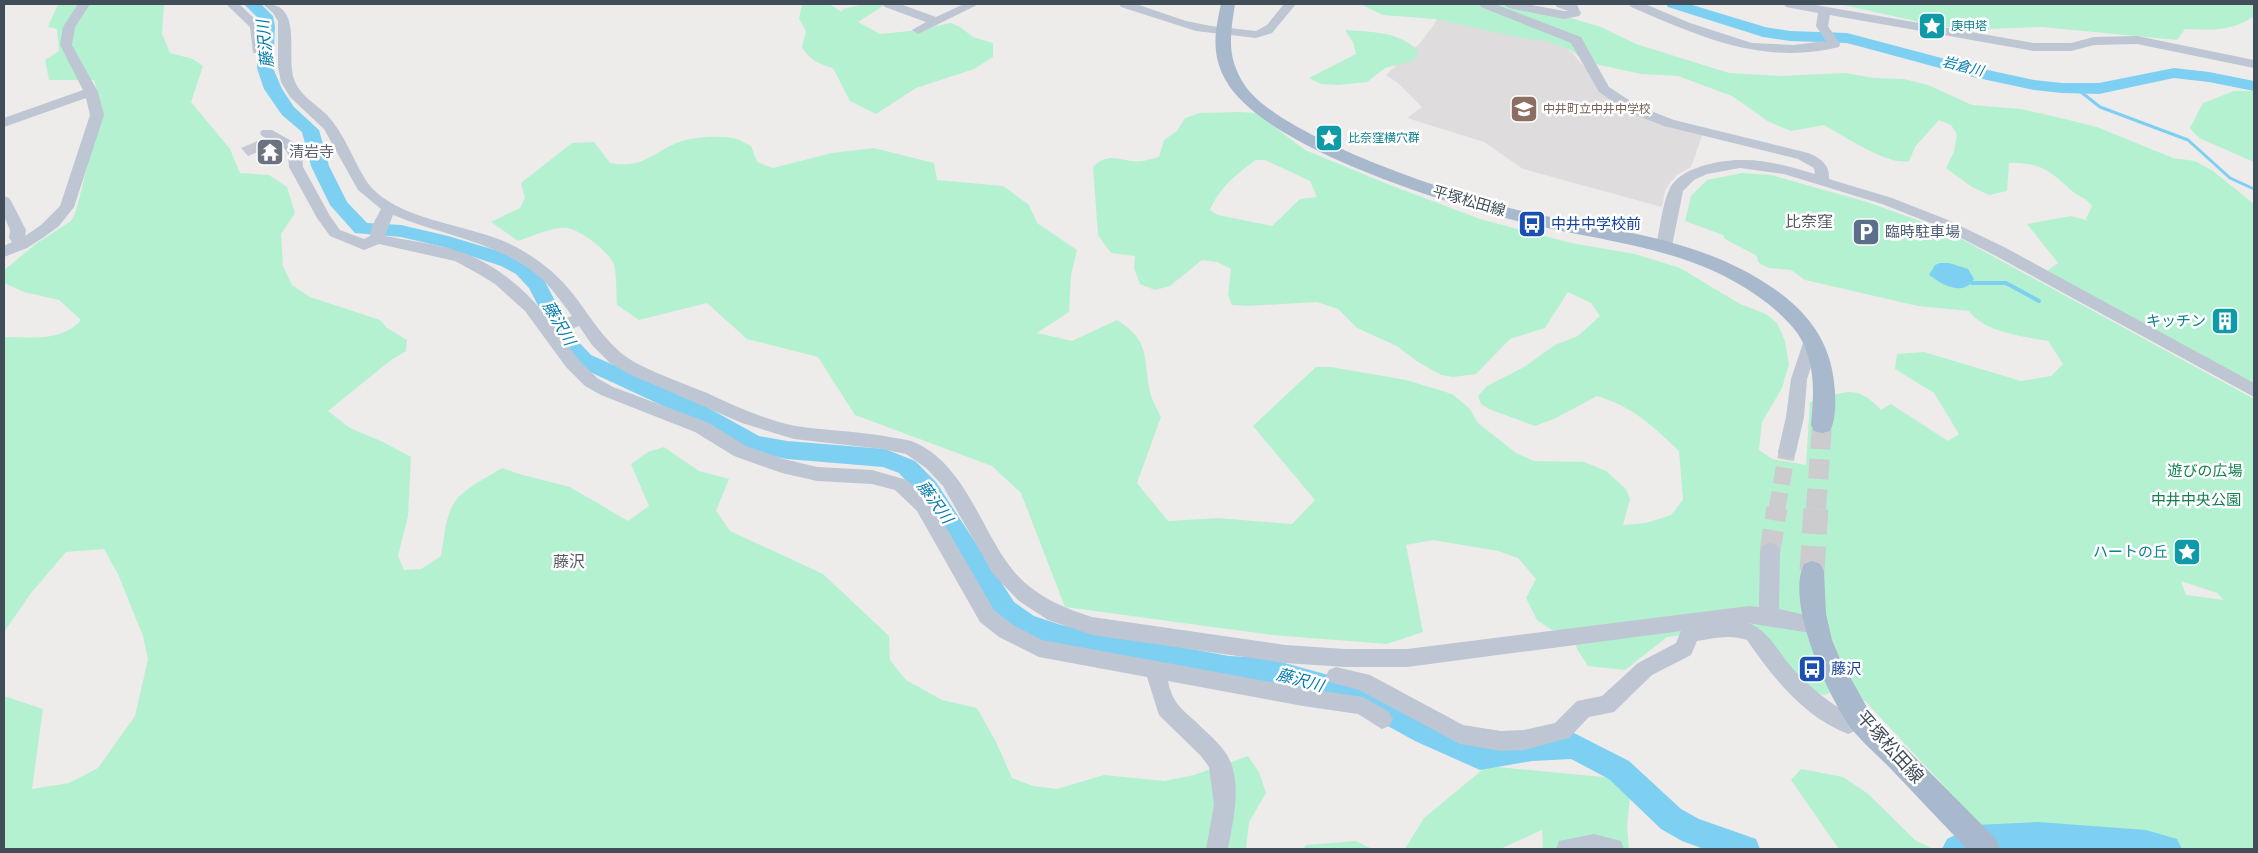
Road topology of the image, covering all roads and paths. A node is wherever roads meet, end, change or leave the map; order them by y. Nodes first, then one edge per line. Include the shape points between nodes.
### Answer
1 (84, 4) edge
2 (232, 4) edge
3 (889, 4) edge
4 (973, 4) edge
5 (1125, 4) edge
6 (1228, 4) edge
7 (1290, 4) edge
8 (1485, 4) edge
9 (1509, 4) edge
10 (1561, 4) edge
11 (1635, 4) edge
12 (1790, 4) edge
13 (273, 9) edge
14 (1825, 11) junction
15 (252, 20) junction
16 (936, 21) junction
17 (918, 30) dead end
18 (1222, 33) junction
19 (258, 50) dead end
20 (2254, 64) edge
21 (91, 92) junction
22 (4, 123) edge
23 (267, 133) dead end
24 (1822, 181) junction
25 (4, 201) edge
26 (389, 208) junction
27 (379, 234) junction
28 (22, 244) junction
29 (1664, 246) junction
30 (4, 252) edge
31 (581, 319) junction
32 (548, 332) junction
33 (1811, 343) junction
34 (2254, 391) edge
35 (1822, 425) tunnel mouth
36 (1787, 452) tunnel mouth
37 (1770, 551) tunnel mouth
38 (1812, 571) tunnel mouth
39 (1769, 616) junction
40 (1816, 625) junction
41 (1340, 667) junction
42 (1157, 670) junction
43 (1324, 700) junction
44 (1860, 718) junction
45 (1382, 719) dead end
46 (1217, 849) edge
47 (1567, 849) edge
48 (1612, 849) edge
49 (1986, 849) edge

1 - 21 street via 69,27 66,44
2 - 15 street
3 - 16 street
4 - 16 street
5 - 18 street via 1182,24
6 - 18 main road, 平塚松田線
7 - 18 street via 1264,33
8 - 24 street via 1576,40 1604,89 1633,109 1669,123 1803,156 1819,164 1824,173
9 - 10 street via 1564,15 1575,13 1573,8
11 - 14 street via 1731,42 1773,50 1834,44 1822,26
12 - 14 street
13 - 15 street
13 - 26 street via 284,21 288,82 295,94 330,128 363,188
14 - 20 street via 2034,47 2071,47 2094,42 2137,40
15 - 19 street via 257,30
16 - 17 street
18 - 29 main road, 平塚松田線 via 1222,45 1234,81 1246,96 1276,120 1317,142 1380,171 1477,204
21 - 22 street
21 - 28 street via 97,115 67,207 58,220
23 - 27 street via 290,146 295,154 296,167 335,233 364,245
24 - 29 street via 1760,166 1722,165 1703,170 1689,177 1676,190
24 - 34 street via 1909,209 1976,239
25 - 28 street
26 - 27 street
26 - 31 street via 501,246 528,261 549,277
27 - 32 street via 459,257 501,280 531,307
28 - 30 street
29 - 33 main road, 平塚松田線 via 1727,268 1756,284 1784,306 1806,331
31 - 32 street
31 - 41 street via 616,359 748,418 794,432 911,448 949,481 1000,568 1026,595 1055,614 1101,628 1285,654
32 - 42 street via 591,382 701,427 740,451 817,474 872,477 901,485 924,506 987,616 1006,632 1039,648
33 - 35 main road, 平塚松田線 via 1825,381
33 - 36 street via 1799,379
37 - 39 street
38 - 40 main road, 平塚松田線
39 - 40 street
39 - 41 street via 1740,616
40 - 44 main road, 平塚松田線 via 1823,650
41 - 43 street
41 - 44 street via 1460,734 1501,741 1524,740 1561,731 1584,708 1607,705 1645,669 1684,649 1690,633 1736,628 1754,634 1793,685 1826,713 1848,724
42 - 43 street
42 - 46 street via 1166,708 1210,749 1219,762 1225,805
43 - 45 street via 1363,706
44 - 49 main road, 平塚松田線
47 - 48 street via 1594,845

